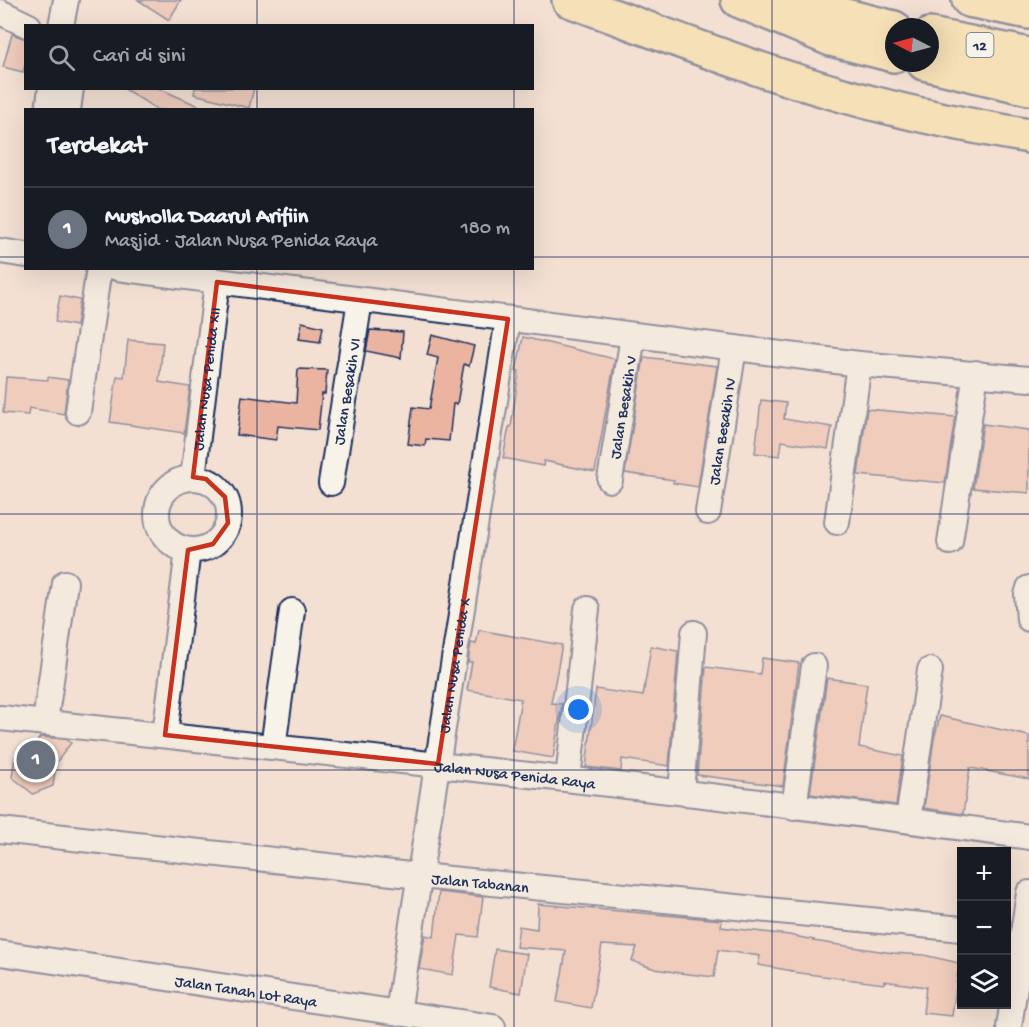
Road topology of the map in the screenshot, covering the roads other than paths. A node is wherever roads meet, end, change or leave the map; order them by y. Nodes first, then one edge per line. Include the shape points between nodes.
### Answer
1 (66, 0) edge
2 (83, 0) edge
3 (569, 0) edge
4 (738, 0) edge
5 (780, 0) edge
6 (969, 0) edge
7 (0, 12) edge
8 (1029, 12) edge
9 (25, 24) edge
10 (61, 24) edge
11 (78, 24) edge
12 (885, 26) edge
13 (939, 37) edge
14 (885, 53) edge
15 (1029, 55) edge
16 (939, 67) edge
17 (1029, 88) edge
18 (51, 90) edge
19 (71, 90) edge
20 (48, 108) edge
21 (69, 108) edge
22 (1029, 136) edge
23 (0, 251) edge
24 (24, 255) edge
25 (99, 270) edge
26 (131, 270) edge
27 (217, 282) junction
28 (360, 300) junction
29 (508, 319) junction
30 (633, 336) junction
31 (734, 348) junction
32 (859, 364) junction
33 (976, 373) junction
34 (1029, 379) edge
35 (78, 412) dead end
36 (193, 477) junction
37 (610, 480) dead end
38 (331, 483) dead end
39 (708, 512) dead end
40 (837, 522) dead end
41 (950, 542) dead end
42 (188, 550) junction
43 (65, 584) dead end
44 (1029, 588) edge
45 (588, 609) dead end
46 (292, 611) dead end
47 (1029, 619) edge
48 (694, 633) dead end
49 (814, 666) dead end
50 (930, 670) dead end
51 (0, 718) edge
52 (45, 722) junction
53 (165, 735) junction
54 (273, 747) junction
55 (438, 764) junction
56 (568, 779) junction
57 (681, 792) junction
58 (794, 807) junction
59 (908, 820) junction
60 (0, 830) edge
61 (1029, 837) edge
62 (420, 876) junction
63 (1029, 893) edge
64 (957, 929) edge
65 (1014, 934) edge
66 (0, 953) edge
67 (398, 1012) junction
68 (493, 1027) edge
69 (1009, 1027) edge

1 - 10 street
2 - 11 street
3 - 22 highway via 772,73 868,102
4 - 14 highway via 831,39
5 - 12 highway
6 - 8 highway
7 - 9 street
13 - 15 highway, 12
16 - 17 highway
18 - 20 street
19 - 21 street
23 - 24 street
25 - 35 street
26 - 27 street
27 - 28 street
27 - 36 street, Jalan Nusa Penida XII
28 - 29 street
28 - 38 street, Jalan Besakih VI
29 - 30 street
29 - 55 street, Jalan Nusa Penida X
30 - 31 street
30 - 37 street, Jalan Besakih V
31 - 32 street
31 - 39 street, Jalan Besakih IV
32 - 33 street
32 - 40 street
33 - 34 street
33 - 41 street
36 - 42 street via 164,491 156,511 161,532 168,541
36 - 42 street via 217,486 229,509 222,535 213,544
42 - 53 street
43 - 52 street
44 - 47 street
45 - 56 street
46 - 54 street
48 - 57 street
49 - 58 street
50 - 59 street
51 - 52 street, Jalan Nusa Penida Raya
52 - 53 street, Jalan Nusa Penida Raya
53 - 54 street, Jalan Nusa Penida Raya
54 - 55 street, Jalan Nusa Penida Raya
55 - 56 street, Jalan Nusa Penida Raya
55 - 62 street, Jalan Nusa Penida X
56 - 57 street, Jalan Nusa Penida Raya
57 - 58 street, Jalan Nusa Penida Raya
58 - 59 street, Jalan Nusa Penida Raya
59 - 61 street, Jalan Nusa Penida Raya
60 - 62 street, Jalan Tabanan
62 - 64 street, Jalan Tabanan
62 - 67 street, Jalan Nusa Penida X
63 - 65 street
65 - 69 street
66 - 67 street, Jalan Tanah Lot Raya
67 - 68 street, Jalan Tanah Lot Raya

